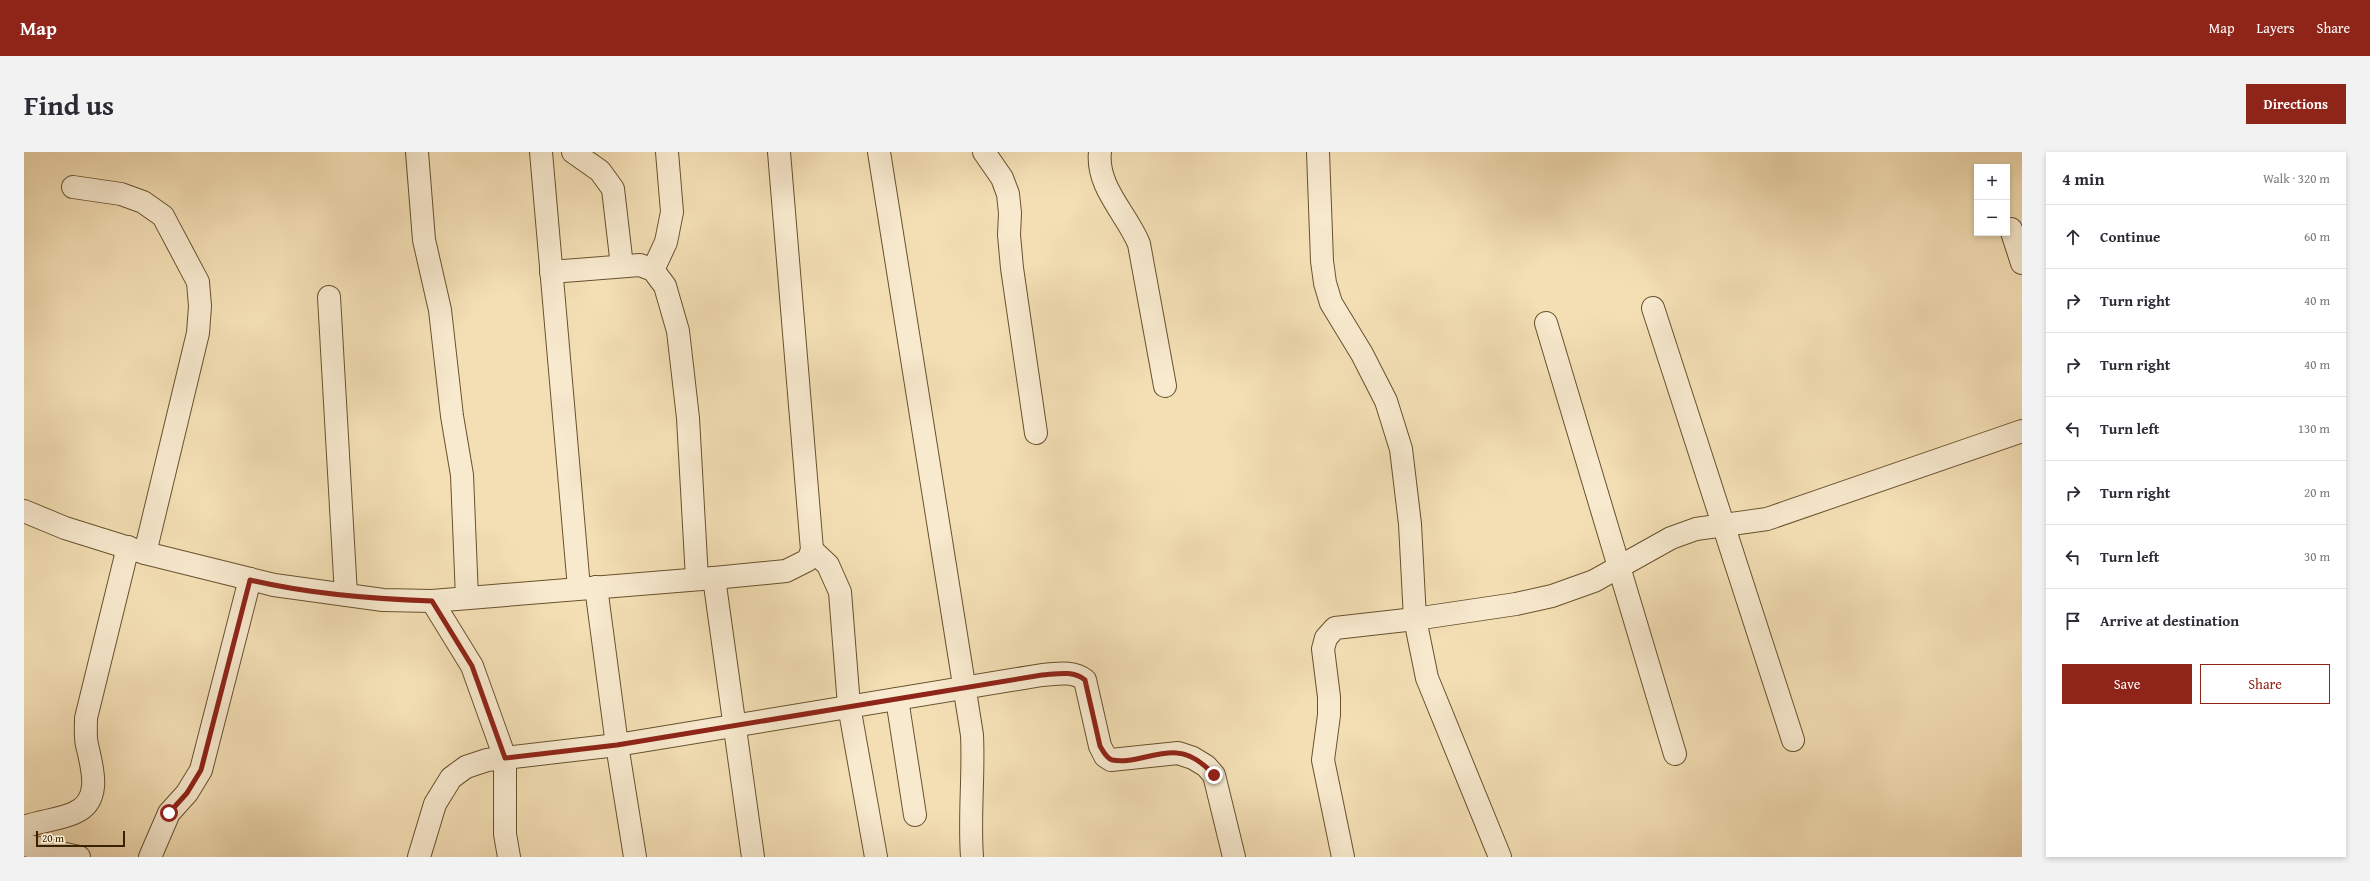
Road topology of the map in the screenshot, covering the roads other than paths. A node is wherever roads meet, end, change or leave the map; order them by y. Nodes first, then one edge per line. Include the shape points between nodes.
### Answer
1 (417, 152) edge
2 (541, 152) edge
3 (573, 152) edge
4 (667, 152) edge
5 (779, 152) edge
6 (879, 152) edge
7 (984, 152) edge
8 (1100, 152) edge
9 (1318, 152) edge
10 (74, 187) dead end
11 (2011, 229) dead end
12 (2022, 263) edge
13 (622, 266) junction
14 (653, 270) junction
15 (552, 272) junction
16 (329, 297) dead end
17 (1653, 308) dead end
18 (1546, 323) dead end
19 (1165, 386) dead end
20 (2022, 431) edge
21 (1036, 433) dead end
22 (24, 511) edge
23 (1723, 526) junction
24 (137, 550) junction
25 (812, 550) junction
26 (1620, 566) junction
27 (705, 578) junction
28 (250, 580) junction
29 (587, 588) junction
30 (346, 595) junction
31 (468, 598) junction
32 (432, 601) junction
33 (1415, 619) junction
34 (965, 689) junction
35 (897, 699) junction
36 (849, 706) junction
37 (734, 725) junction
38 (1793, 740) dead end
39 (617, 745) junction
40 (1675, 754) dead end
41 (505, 758) junction
42 (915, 815) dead end
43 (24, 828) edge
44 (32, 850) edge
45 (79, 857) edge
46 (150, 857) edge
47 (419, 857) edge
48 (509, 857) edge
49 (635, 857) edge
50 (753, 857) edge
51 (876, 857) edge
52 (972, 857) edge
53 (1234, 857) edge
54 (1343, 857) edge
55 (1500, 857) edge

1 - 31 street via 424,240 440,310 452,416 462,475
2 - 15 street
3 - 13 street via 600,171 613,189
4 - 14 street via 672,212 666,242
5 - 25 street
6 - 34 street
7 - 21 street via 1002,178 1008,194 1012,268
8 - 19 street via 1099,161 1103,177 1139,244
9 - 33 street via 1325,283 1331,303 1362,354 1386,401 1401,449 1410,524
10 - 24 street via 121,194 142,202 163,216 198,282 198,333
11 - 12 street
13 - 14 street via 640,265
13 - 15 street
14 - 27 street via 665,286 678,331
15 - 29 street
16 - 30 street
17 - 23 street
18 - 26 street
20 - 23 street via 1767,519
22 - 24 street via 65,528
23 - 26 street via 1696,529 1671,538
23 - 38 street
24 - 28 street
24 - 43 street via 86,718 86,735 95,777 93,790 87,802 76,812
25 - 27 street via 808,560 786,571
25 - 36 street via 828,565 840,592
26 - 33 street via 1594,581 1552,596
26 - 40 street
27 - 29 street
27 - 37 street
28 - 30 street
28 - 46 street via 201,770 187,793 169,813
29 - 31 street
29 - 39 street
30 - 32 street via 383,600
31 - 32 street
32 - 41 street via 472,666
33 - 54 street via 1335,628 1326,638 1323,649 1329,715 1323,760
33 - 55 street via 1427,678
34 - 35 street
34 - 52 street via 974,770
34 - 53 street via 1042,675 1078,674 1085,680 1100,746 1105,756 1111,760 1121,760 1178,753 1193,758 1214,775
35 - 36 street
35 - 42 street
36 - 37 street
36 - 51 street
37 - 39 street
37 - 50 street
39 - 41 street
39 - 49 street
41 - 47 street via 487,760 466,767 451,778 435,804
41 - 48 street via 504,816
44 - 45 street

